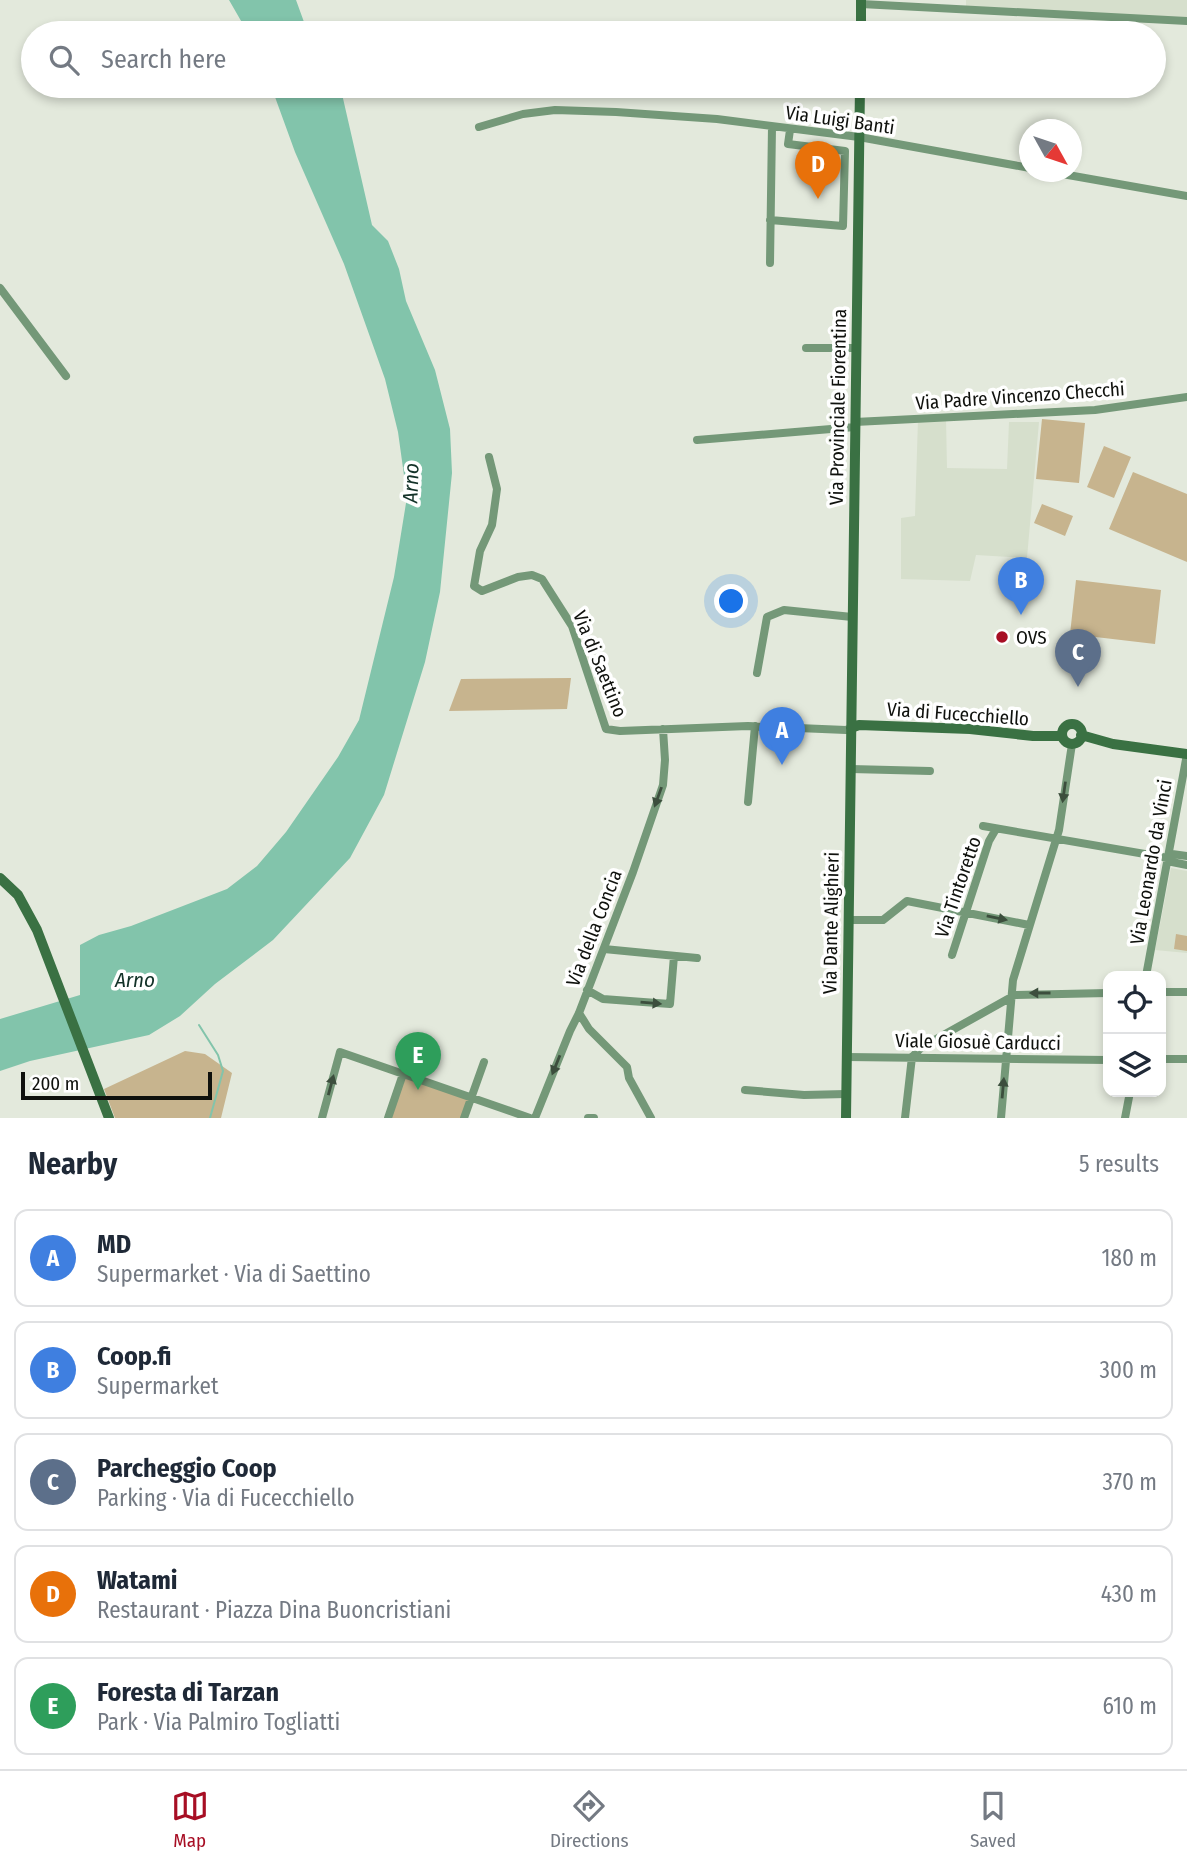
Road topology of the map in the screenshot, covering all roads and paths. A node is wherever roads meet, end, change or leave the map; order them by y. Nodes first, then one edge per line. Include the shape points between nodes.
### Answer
1 (861, 2) edge
2 (861, 21) edge
3 (1187, 21) edge
4 (860, 98) edge
5 (479, 127) dead end
6 (772, 127) junction
7 (790, 130) junction
8 (859, 137) junction
9 (1019, 166) edge
10 (1082, 177) edge
11 (1187, 196) edge
12 (770, 220) junction
13 (843, 226) junction
14 (858, 226) junction
15 (770, 263) dead end
16 (0, 288) edge
17 (807, 348) dead end
18 (857, 348) junction
19 (66, 376) dead end
20 (1187, 397) edge
21 (855, 425) junction
22 (697, 440) dead end
23 (489, 457) dead end
24 (852, 617) junction
25 (757, 673) dead end
26 (755, 726) junction
27 (851, 728) junction
28 (663, 729) junction
29 (1081, 735) junction
30 (1062, 736) junction
31 (1072, 744) junction
32 (1187, 754) edge
33 (851, 769) junction
34 (930, 771) dead end
35 (748, 802) dead end
36 (983, 826) dead end
37 (996, 829) junction
38 (1055, 840) junction
39 (1187, 856) edge
40 (1168, 858) junction
41 (1187, 865) edge
42 (0, 878) edge
43 (966, 911) junction
44 (849, 920) junction
45 (1029, 925) junction
46 (604, 949) junction
47 (951, 955) dead end
48 (674, 956) junction
49 (697, 958) dead end
50 (1147, 971) edge
51 (587, 990) junction
52 (1166, 992) edge
53 (1187, 992) edge
54 (1103, 993) edge
55 (1010, 997) junction
56 (579, 1013) junction
57 (847, 1056) junction
58 (912, 1057) junction
59 (1006, 1058) junction
60 (1166, 1059) edge
61 (1187, 1059) edge
62 (1103, 1060) edge
63 (484, 1062) dead end
64 (403, 1074) junction
65 (745, 1090) dead end
66 (846, 1094) junction
67 (1128, 1097) edge
68 (471, 1098) junction
69 (109, 1118) edge
70 (322, 1118) edge
71 (388, 1118) edge
72 (464, 1118) edge
73 (532, 1118) edge
74 (588, 1118) edge
75 (594, 1118) edge
76 (651, 1118) edge
77 (846, 1118) edge
78 (905, 1118) edge
79 (1000, 1118) edge
80 (1125, 1118) edge

1 - 2 main road
1 - 3 street
4 - 8 main road, Via Provinciale Fiorentina
5 - 6 street, Via Luigi Banti via 555,110 616,111
6 - 7 street, Via Luigi Banti
6 - 12 street
7 - 8 street, Via Luigi Banti
7 - 13 street via 788,144 845,150
8 - 9 street, Via Luigi Banti
8 - 14 main road, Via Provinciale Fiorentina
10 - 11 street
12 - 13 street
12 - 15 street
13 - 14 street
14 - 18 main road, Via Provinciale Fiorentina
16 - 19 street
17 - 18 street
18 - 21 main road, Via Provinciale Fiorentina
20 - 21 street, Via Padre Vincenzo Checchi via 1095,410
21 - 22 street, Via Padre Vincenzo Checchi
21 - 24 main road, Via Provinciale Fiorentina
23 - 28 street, Via di Saettino via 497,489 474,586 482,591 518,577 541,579 572,626 604,726 612,731
24 - 25 street via 784,610 767,617
24 - 27 main road, Via Provinciale Fiorentina
26 - 27 street, Via di Saettino
26 - 28 street, Via di Saettino
26 - 35 street
27 - 30 main road, Via di Fucecchiello via 970,729
27 - 33 main road, Via Dante Alighieri
28 -> 46 street, Via della Concia via 663,785
29 - 30 main road, Via di Fucecchiello via 1079,727 1070,724
29 - 31 main road
29 - 32 main road, Via di Fucecchiello
30 - 31 main road
31 -> 38 street
32 - 40 street, Via Leonardo da Vinci
33 - 34 street
33 - 44 main road, Via Dante Alighieri
36 - 37 street
37 - 38 street
37 - 43 street, Via Tintoretto
38 - 40 street
38 - 45 street
39 - 40 street via 1172,854
40 - 41 street
40 - 50 street, Via Leonardo da Vinci
42 - 69 main road via 18,895 37,930
43 - 44 street via 907,901 883,920
43 -> 45 street
43 - 47 street, Via Tintoretto
44 - 57 main road, Via Dante Alighieri
45 - 55 street
46 - 48 street
46 - 51 street, Via della Concia
48 - 49 street
51 -> 48 street via 603,999 670,1004
51 - 56 street, Via della Concia
52 - 53 street
54 -> 55 street
55 - 58 street
55 - 59 street
56 -> 73 street
56 - 76 street, Via della Concia via 627,1067
57 - 58 street, Viale Giosuè Carducci
57 - 66 main road, Via Dante Alighieri
58 - 59 street, Viale Giosuè Carducci
58 - 78 street
59 - 62 street, Viale Giosuè Carducci
79 -> 59 street
60 - 61 street
63 - 68 street
64 - 68 street
70 -> 64 street via 340,1052
64 - 71 street
65 - 66 street
66 - 77 main road, Via Dante Alighieri
67 - 80 street
68 - 72 street
68 - 73 street
74 - 75 street

